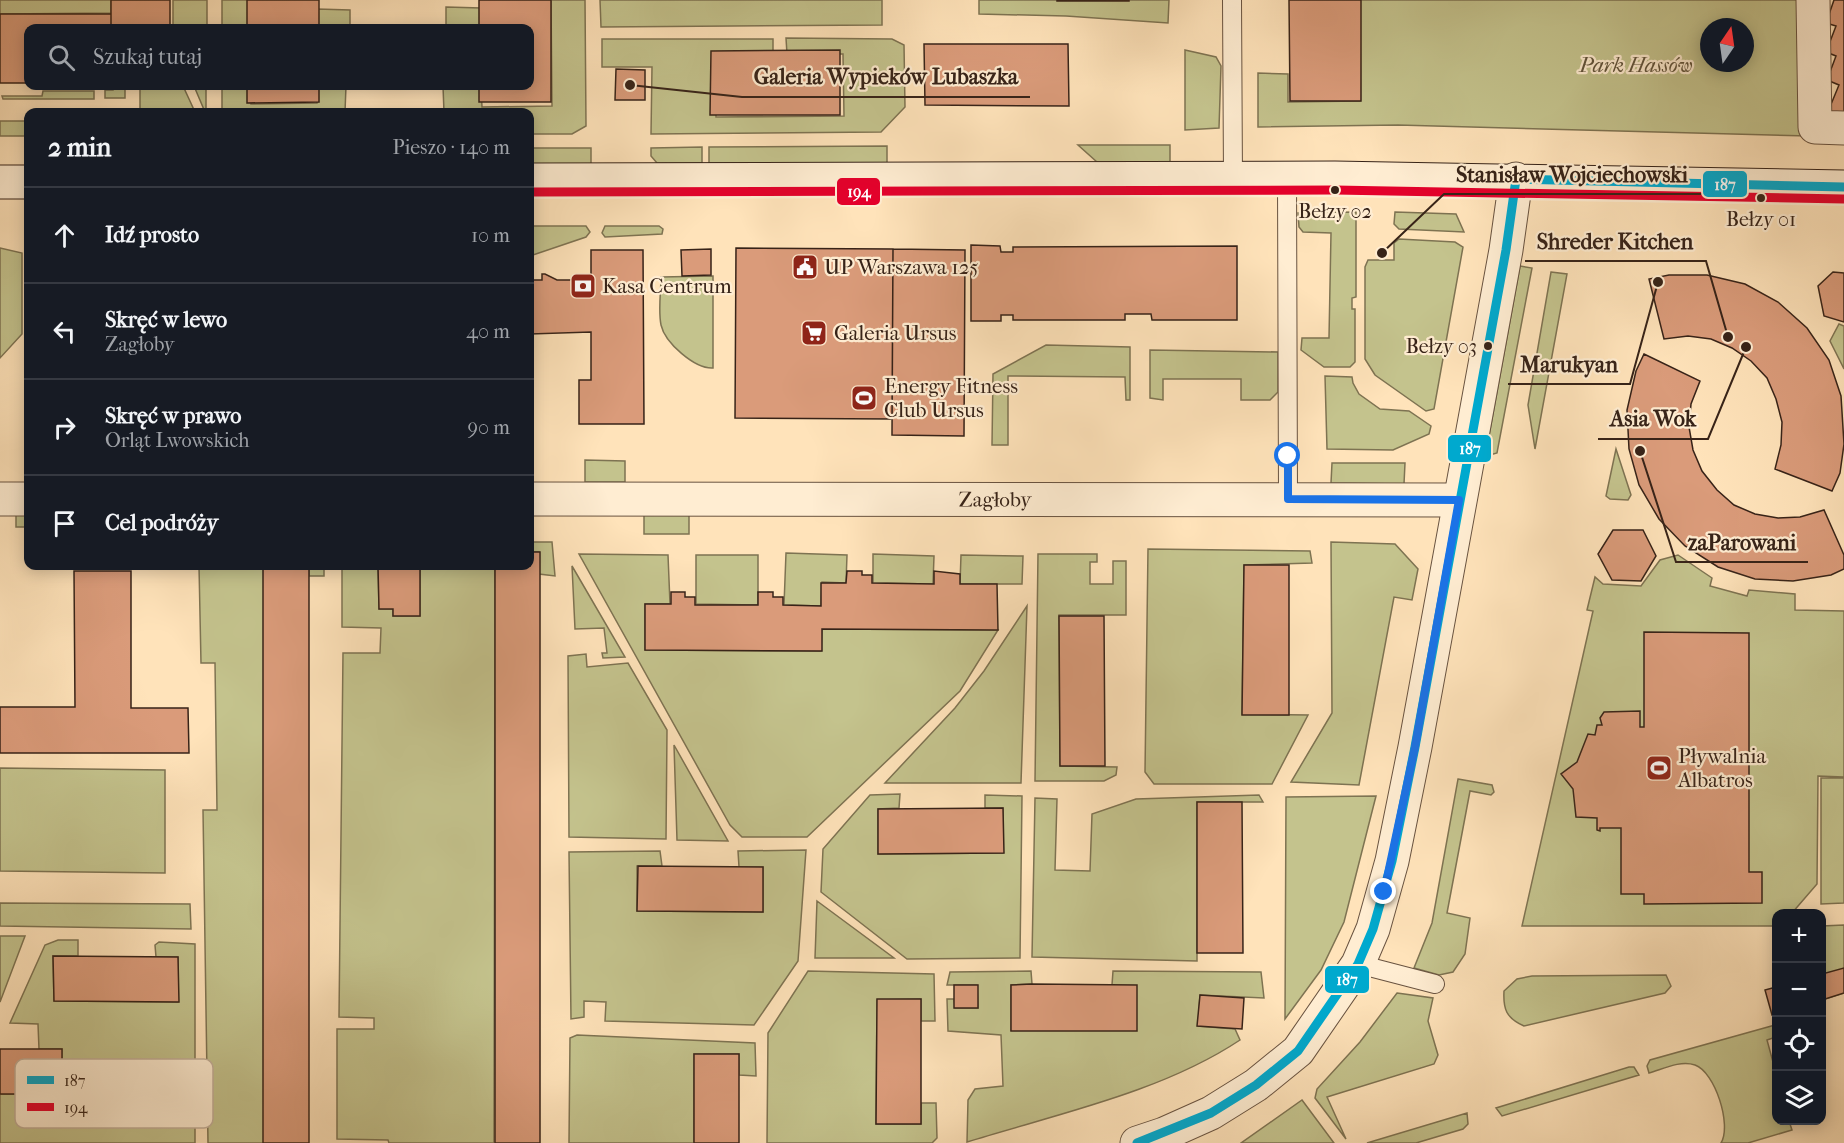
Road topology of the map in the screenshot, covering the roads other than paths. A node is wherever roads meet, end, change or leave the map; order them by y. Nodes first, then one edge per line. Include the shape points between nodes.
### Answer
1 (1232, 0) edge
2 (1813, 0) edge
3 (1844, 128) edge
4 (1233, 178) junction
5 (1287, 178) junction
6 (1516, 179) junction
7 (534, 180) edge
8 (0, 182) edge
9 (24, 182) edge
10 (1844, 187) edge
11 (0, 499) edge
12 (24, 499) edge
13 (534, 499) edge
14 (1288, 499) junction
15 (1459, 500) junction
16 (1359, 964) junction
17 (1435, 984) dead end
18 (1137, 1143) edge

1 - 4 lane
2 - 3 street via 1815,127
4 - 5 street
4 - 7 street
5 - 6 street
5 - 14 lane
6 - 10 street
6 - 15 street
8 - 9 street
11 - 12 street
13 - 14 street, Zagłoby
14 - 15 street, Zagłoby
15 - 16 street via 1392,861
16 - 17 lane
16 - 18 street via 1298,1051 1256,1085 1212,1113

